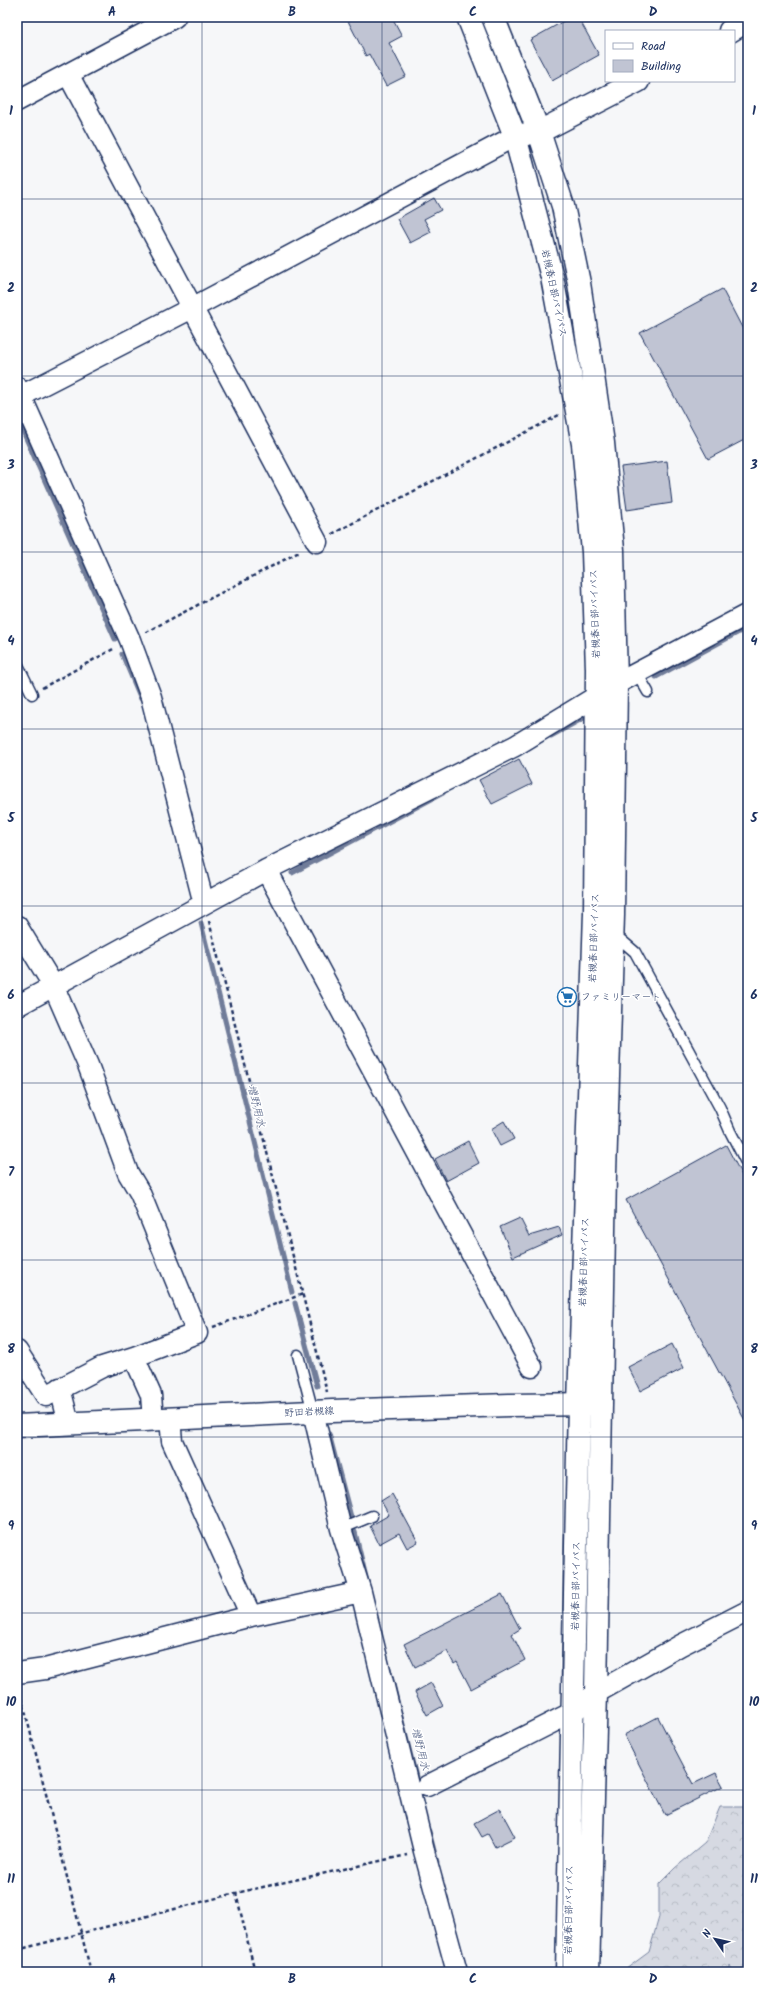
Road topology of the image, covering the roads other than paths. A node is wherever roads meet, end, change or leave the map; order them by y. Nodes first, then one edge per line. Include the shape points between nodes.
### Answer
1 (175, 17) edge
2 (468, 17) edge
3 (493, 17) edge
4 (748, 20) edge
5 (732, 30) edge
6 (68, 74) junction
7 (636, 82) edge
8 (17, 101) edge
9 (539, 132) junction
10 (515, 136) junction
11 (192, 308) junction
12 (18, 394) edge
13 (317, 542) road end
14 (748, 614) edge
15 (17, 663) edge
16 (637, 673) junction
17 (616, 684) junction
18 (648, 692) dead end
19 (32, 694) road end
20 (597, 696) junction
21 (266, 870) junction
22 (204, 904) junction
23 (17, 926) edge
24 (612, 932) junction
25 (53, 985) junction
26 (17, 1006) edge
27 (748, 1166) edge
28 (17, 1351) edge
29 (298, 1355) dead end
30 (134, 1357) junction
31 (532, 1367) dead end
32 (60, 1388) junction
33 (579, 1404) junction
34 (601, 1404) junction
35 (322, 1412) junction
36 (161, 1420) junction
37 (69, 1424) junction
38 (17, 1426) edge
39 (372, 1516) dead end
40 (342, 1529) junction
41 (361, 1592) junction
42 (748, 1611) edge
43 (251, 1616) junction
44 (18, 1680) edge
45 (596, 1693) junction
46 (573, 1712) junction
47 (427, 1786) dead end
48 (457, 1972) edge
49 (567, 1972) edge
50 (588, 1972) edge

1 - 6 street
2 - 10 main road, 岩槻春日部バイパス
3 - 9 main road, 岩槻春日部バイパス
4 - 5 main road
6 - 8 street
6 - 11 street
7 - 9 main road
9 - 10 main road
9 - 17 main road, 岩槻春日部バイパス via 563,206 579,283 603,443 613,550
10 - 11 street
10 - 20 main road, 岩槻春日部バイパス via 552,277 583,444 593,552
11 - 12 street
11 - 13 street
12 - 22 street via 130,640 151,697
14 - 16 street
15 - 19 lane
16 - 17 street
16 - 18 lane
17 - 24 main road, 岩槻春日部バイパス
20 - 21 street via 514,746
20 - 33 main road, 岩槻春日部バイパス via 595,912
21 - 22 street
21 - 31 street
22 - 25 street
23 - 25 street
24 - 27 lane via 635,952 720,1108
24 - 34 main road, 岩槻春日部バイパス
25 - 26 street
25 - 30 street via 88,1065 128,1173 140,1193 197,1333
28 - 32 street via 46,1396
29 - 35 lane
30 - 32 street via 102,1367
30 - 36 street
32 - 37 street
33 - 34 main road, 野田岩槻線
33 - 35 main road, 野田岩槻線
33 - 46 main road, 岩槻春日部バイパス
34 - 45 main road, 岩槻春日部バイパス
35 - 36 main road, 野田岩槻線
35 - 40 street
36 - 37 main road, 野田岩槻線
36 - 43 street
37 - 38 main road, 野田岩槻線
39 - 40 lane
40 - 41 street
41 - 43 street
41 - 48 street via 424,1851
42 - 45 street
43 - 44 street via 45,1669
45 - 46 street
45 - 50 main road, 岩槻春日部バイパス
46 - 47 street
46 - 49 main road, 岩槻春日部バイパス

